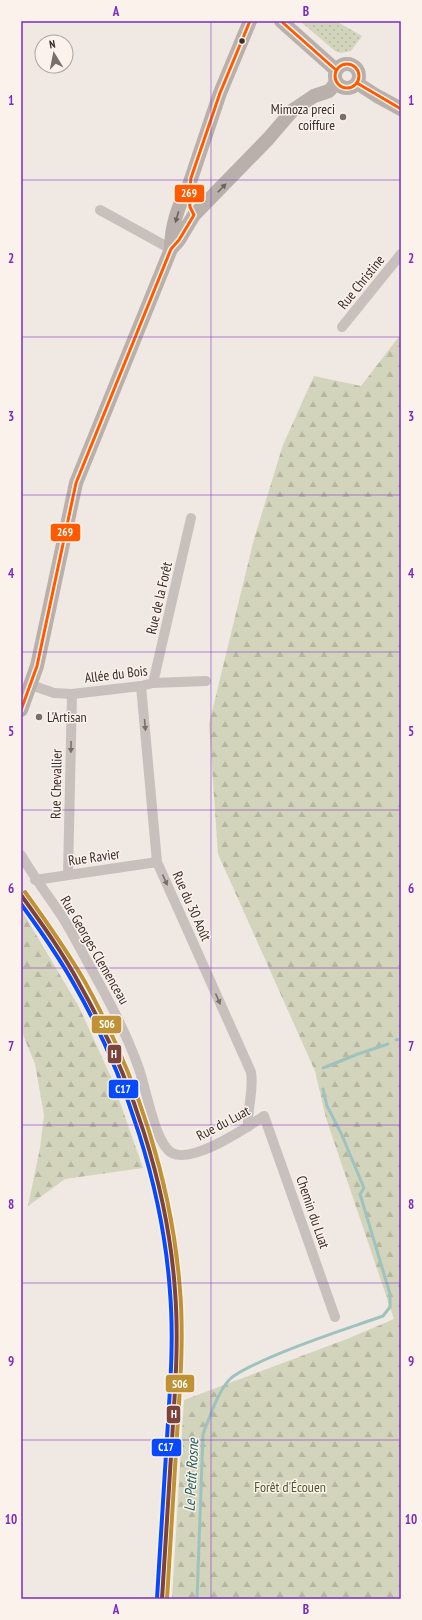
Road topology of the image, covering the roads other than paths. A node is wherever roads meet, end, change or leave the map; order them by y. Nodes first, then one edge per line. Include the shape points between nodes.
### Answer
1 (250, 21) edge
2 (281, 21) edge
3 (336, 77) junction
4 (357, 83) junction
5 (401, 109) edge
6 (188, 188) junction
7 (100, 210) dead end
8 (194, 215) junction
9 (171, 249) junction
10 (401, 254) edge
11 (342, 327) dead end
12 (191, 518) dead end
13 (206, 680) dead end
14 (153, 683) junction
15 (31, 684) junction
16 (141, 686) junction
17 (72, 694) junction
18 (21, 710) edge
19 (21, 856) edge
20 (157, 862) junction
21 (68, 875) junction
22 (35, 880) junction
23 (264, 1116) joint
24 (248, 1127) junction
25 (171, 1152) joint
26 (335, 1317) dead end

1 - 6 street via 220,93
2 - 3 street
3 - 4 street via 338,86 345,89 350,89
3 - 4 street via 338,67 344,64 354,66 359,73
8 -> 3 street via 293,110 314,96 329,91
4 - 5 street
6 - 8 street
6 -> 9 street via 171,236
7 - 9 street
8 - 9 street
9 - 15 street via 76,483
10 - 11 street, Rue Christine
12 - 14 street, Rue de la Forêt
13 - 14 street, Allée du Bois
14 - 16 street, Allée du Bois
15 - 17 street, Allée du Bois via 54,692
15 - 18 street
16 - 17 street, Allée du Bois
16 -> 20 street, Rue du 30 Août
17 -> 21 street, Rue Chevallier
19 - 22 street, Rue Georges Clemenceau
20 - 21 street, Rue Ravier
20 -> 24 street, Rue du 30 Août via 251,1072 253,1081
21 - 22 street, Rue Ravier
22 - 25 street, Rue Georges Clemenceau via 64,919 116,1013 139,1068 160,1138
23 - 24 street, Rue du Luat
23 - 26 street, Chemin du Luat
24 - 25 street, Rue du Luat via 200,1152 180,1155

